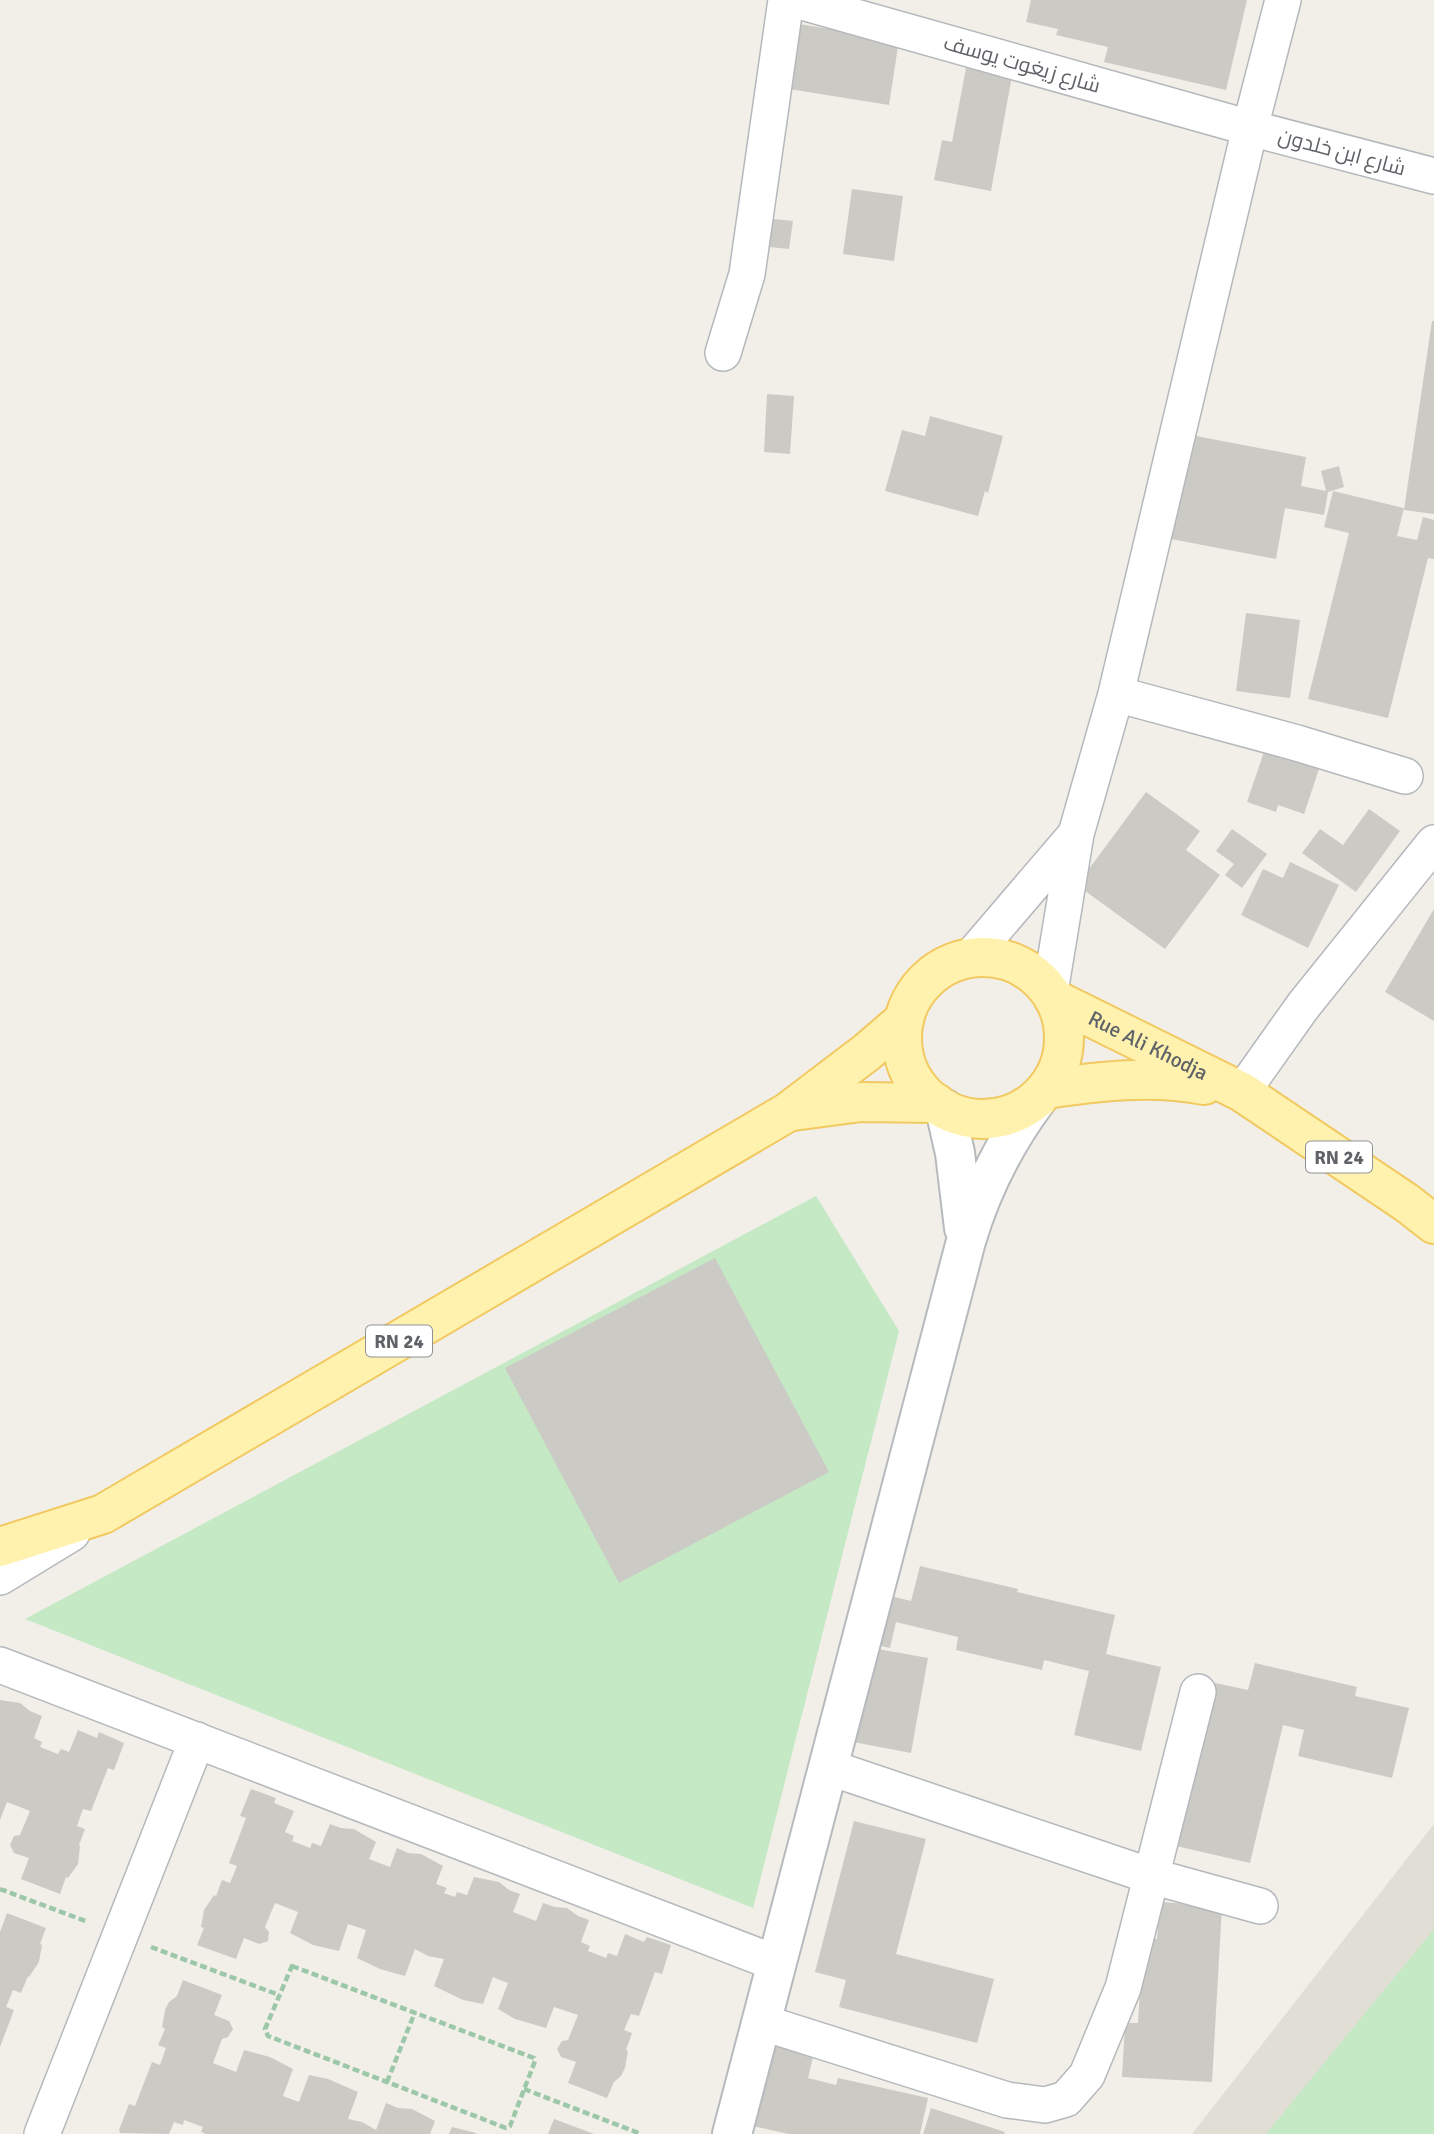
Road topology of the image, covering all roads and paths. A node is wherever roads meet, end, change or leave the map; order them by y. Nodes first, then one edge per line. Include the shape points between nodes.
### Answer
1 (786, 0) edge
2 (794, 0) edge
3 (1283, 0) edge
4 (1250, 128) junction
5 (1434, 176) edge
6 (723, 354) dead end
7 (1116, 694) junction
8 (1405, 776) dead end
9 (1076, 834) junction
10 (1434, 844) edge
11 (970, 958) junction
12 (1052, 995) junction
13 (904, 1020) junction
14 (1242, 1092) junction
15 (1042, 1093) junction
16 (940, 1106) junction
17 (788, 1112) junction
18 (1434, 1224) edge
19 (965, 1241) junction
20 (103, 1514) junction
21 (0, 1547) edge
22 (0, 1577) edge
23 (0, 1664) edge
24 (1198, 1692) dead end
25 (197, 1740) junction
26 (828, 1767) junction
27 (1151, 1876) junction
28 (1260, 1906) dead end
29 (776, 1964) junction
30 (415, 2012) junction
31 (761, 2022) junction
32 (387, 2082) junction
33 (524, 2089) junction
34 (42, 2134) edge
35 (641, 2134) edge
36 (732, 2134) edge

1 - 6 street via 747,274
2 - 4 street, شارع زيغوت يوسف
3 - 4 street
4 - 5 street, شارع ابن خلدون
4 - 7 street
7 - 8 street
7 - 9 street
9 - 11 street
9 - 12 street
10 - 14 street via 1303,1006
11 - 12 main road via 993,957 1015,963 1035,975
11 - 13 main road via 947,965 928,979
12 - 14 main road, Rue Ali Khodja / RN 24
12 - 15 main road via 1062,1017 1063,1055
13 - 16 main road via 907,1066 919,1087
13 - 17 main road, RN 24
14 - 15 main road, Rue Ali Khodja / RN 24 via 1146,1079 1095,1082
14 - 18 main road, Rue Ali Khodja / RN 24
15 - 16 main road via 1017,1111 994,1118 969,1117
15 - 19 main road via 994,1165
16 - 17 main road, RN 24 via 861,1102
16 - 19 main road via 957,1164
17 - 20 main road, RN 24
19 - 26 main road
20 - 21 main road, RN 24
20 - 22 street
23 - 25 street
24 - 27 street
25 - 29 street
25 - 34 street
26 - 27 street
26 - 29 main road
27 - 28 street
27 - 31 street via 1123,1988 1087,2075 1066,2099 1045,2105 1007,2100
29 - 31 main road
30 - 32 path
30 - 32 path via 292,1966 265,2029 268,2036
30 - 33 path via 534,2058
31 - 36 main road
32 - 33 path via 506,2128
33 - 35 path

